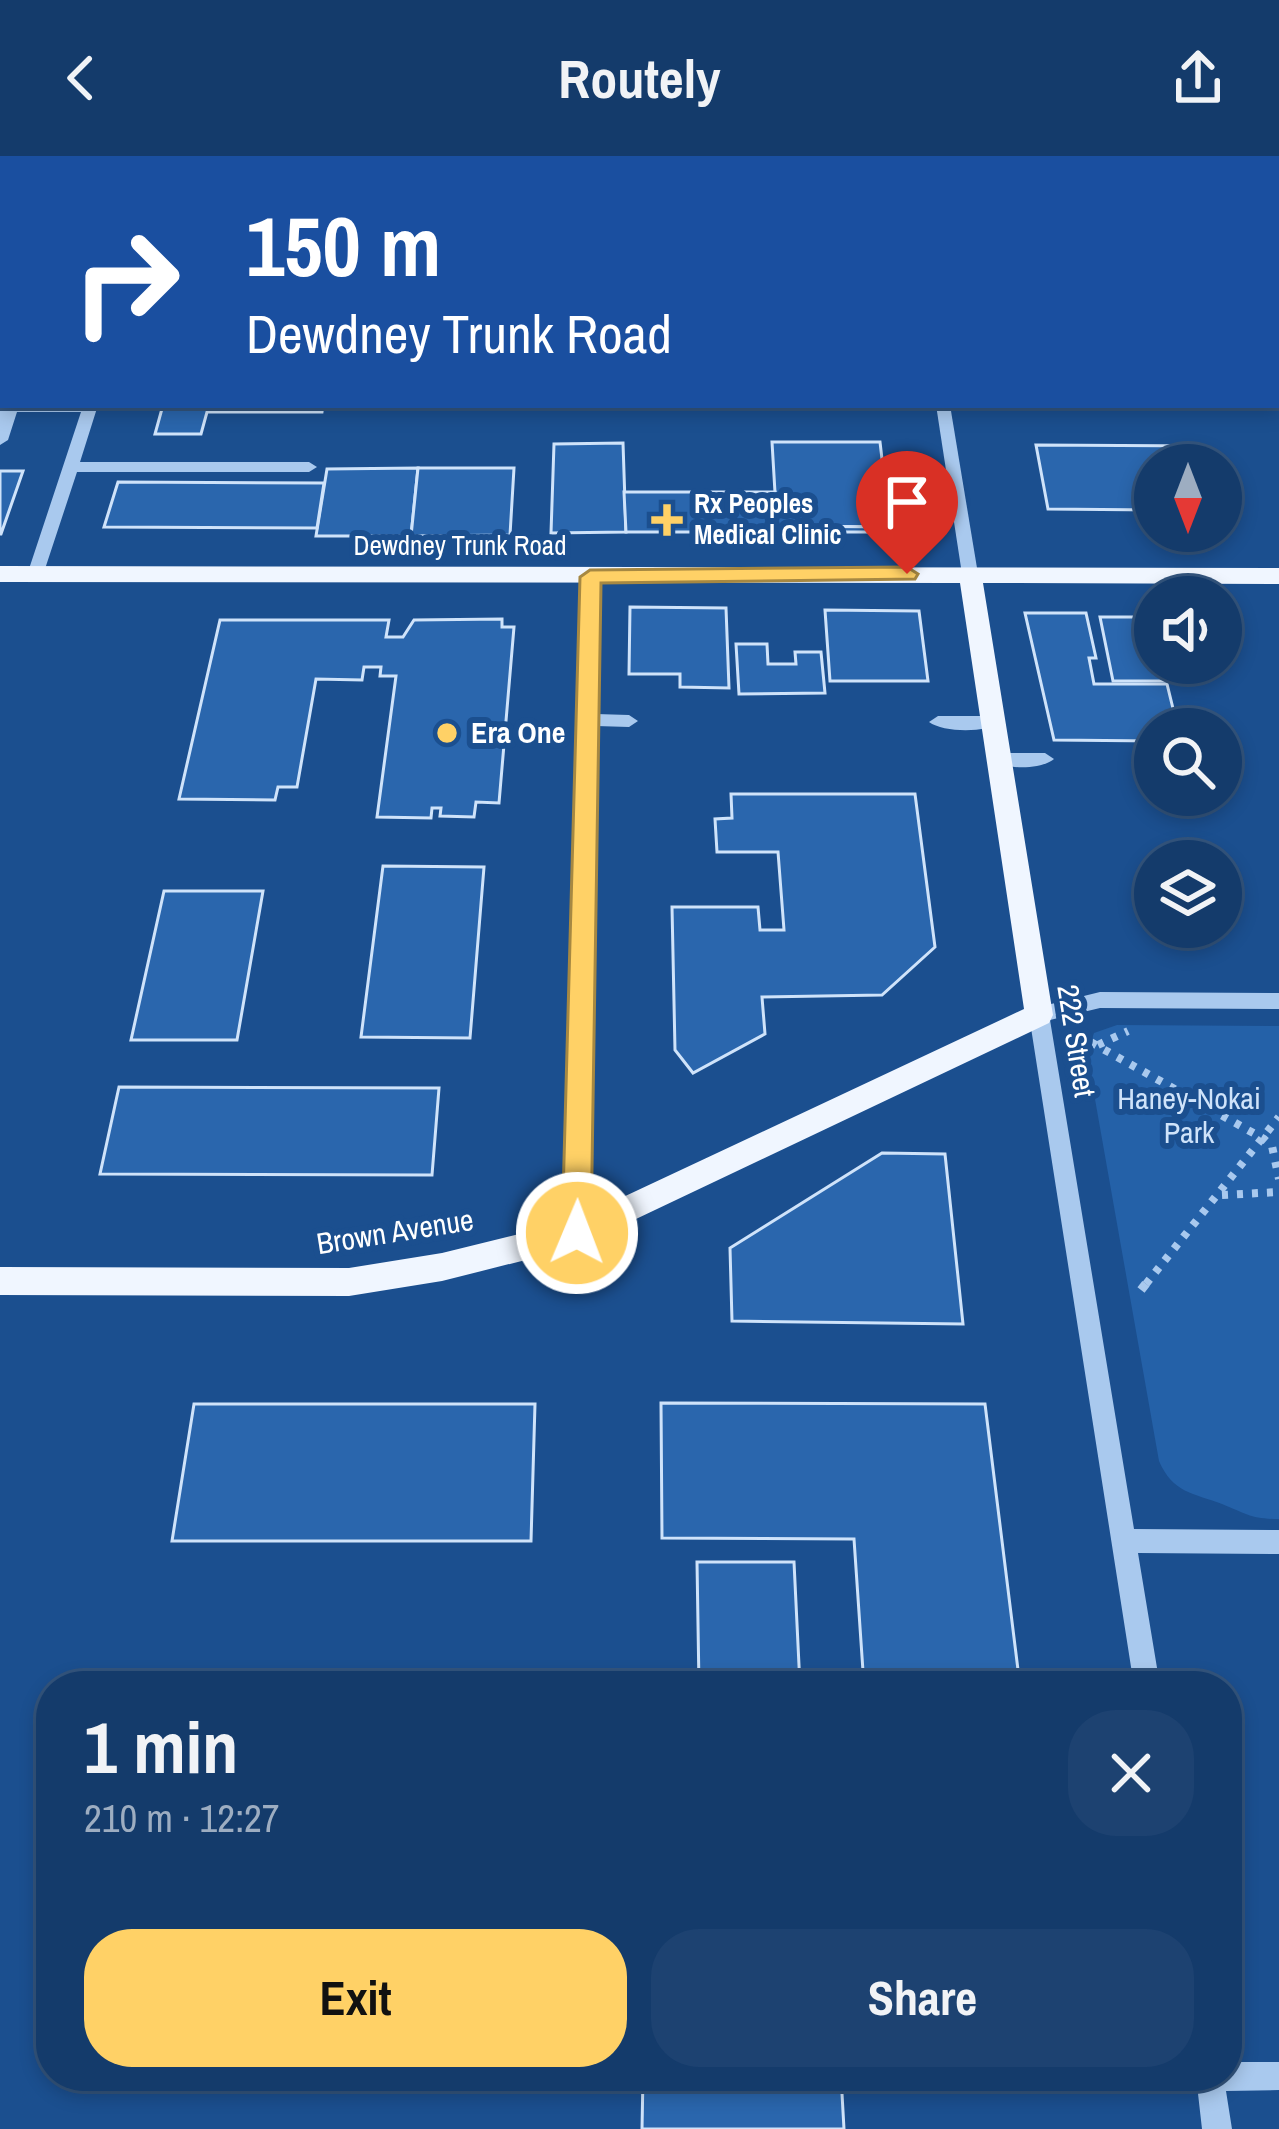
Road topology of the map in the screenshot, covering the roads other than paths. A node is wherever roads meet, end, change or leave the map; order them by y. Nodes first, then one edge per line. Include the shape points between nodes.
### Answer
1 (6, 408) edge
2 (90, 408) edge
3 (943, 408) edge
4 (0, 440) edge
5 (70, 467) junction
6 (309, 467) dead end
7 (0, 574) edge
8 (35, 574) junction
9 (970, 574) junction
10 (1279, 576) edge
11 (590, 577) junction
12 (587, 720) junction
13 (629, 721) dead end
14 (938, 722) dead end
15 (993, 722) junction
16 (999, 758) junction
17 (1046, 759) dead end
18 (1279, 1001) edge
19 (1039, 1015) junction
20 (577, 1233) junction
21 (0, 1281) edge
22 (1124, 1541) junction
23 (1279, 1542) edge
24 (1145, 1671) edge
25 (1242, 2076) edge
26 (1279, 2076) edge
27 (1212, 2091) edge
28 (1217, 2129) edge

1 - 4 street
2 - 5 street
3 - 9 street, 222 Street
5 - 6 street
5 - 8 street
7 - 8 main road, Dewdney Trunk Road
8 - 11 main road, Dewdney Trunk Road
9 - 10 main road, Dewdney Trunk Road
9 - 11 main road, Dewdney Trunk Road
9 - 15 main road, 222 Street
11 - 12 street
12 - 13 street
12 - 20 street
14 - 15 street
15 - 16 main road, 222 Street
16 - 17 street
16 - 19 main road, 222 Street
18 - 19 street via 1100,1000
19 - 20 main road, Brown Avenue
19 - 22 street, 222 Street
20 - 21 main road, Brown Avenue via 349,1282
22 - 23 street
22 - 24 street, 222 Street
25 - 26 street
27 - 28 street

